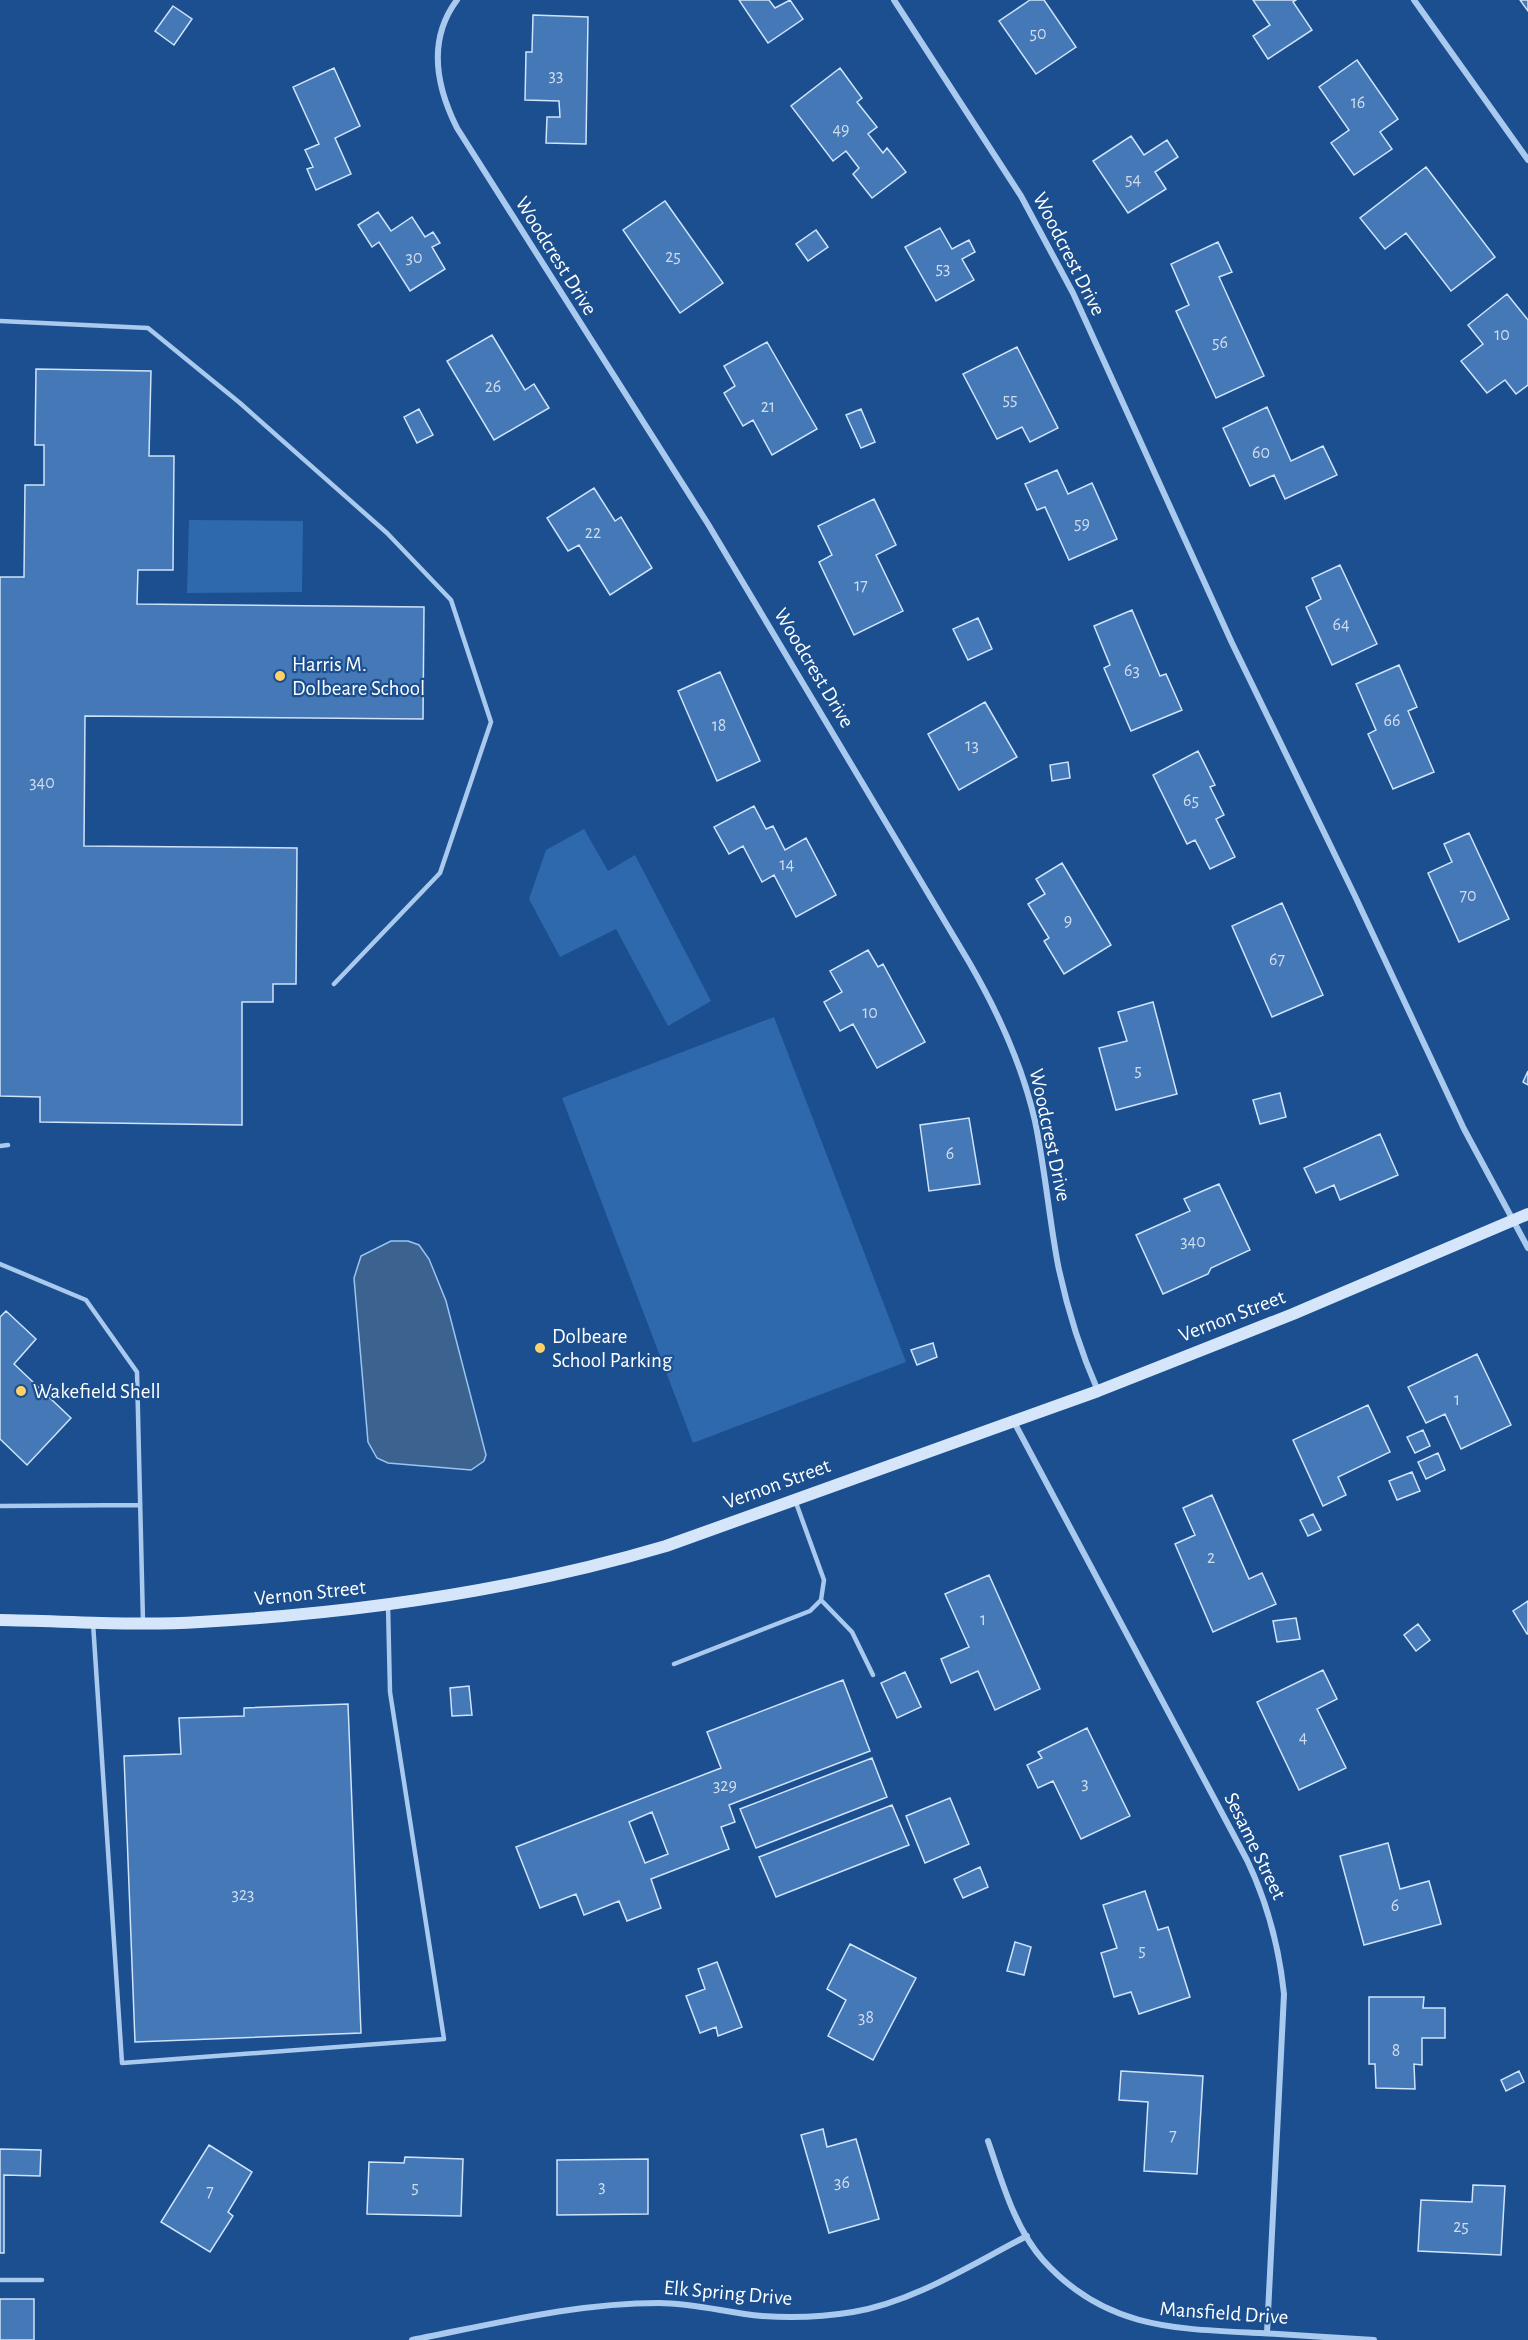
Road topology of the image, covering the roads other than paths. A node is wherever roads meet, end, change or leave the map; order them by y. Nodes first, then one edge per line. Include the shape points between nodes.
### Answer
1 (457, 0) edge
2 (894, 0) edge
3 (1414, 0) edge
4 (1528, 160) edge
5 (0, 321) edge
6 (334, 984) dead end
7 (8, 1145) dead end
8 (0, 1146) edge
9 (1528, 1214) edge
10 (1512, 1221) junction
11 (1528, 1248) edge
12 (0, 1264) edge
13 (1098, 1391) junction
14 (1012, 1420) junction
15 (794, 1498) junction
16 (140, 1505) junction
17 (0, 1506) edge
18 (821, 1600) junction
19 (388, 1605) junction
20 (0, 1620) edge
21 (93, 1621) junction
22 (143, 1622) junction
23 (674, 1664) dead end
24 (873, 1675) dead end
25 (988, 2141) dead end
26 (1027, 2236) junction
27 (0, 2280) edge
28 (42, 2280) dead end
29 (1267, 2333) junction
30 (412, 2340) edge
31 (1374, 2340) edge

1 - 13 street, Woodcrest Drive via 445,21 437,54 440,89 457,128 714,534 952,932 999,1018 1035,1121 1058,1264 1073,1325
2 - 10 street, Woodcrest Drive via 1021,196 1073,292 1232,644 1464,1129
3 - 4 street
5 - 6 lane via 148,328 378,525 451,600 491,722 440,873
7 - 8 lane
9 - 10 main road, Vernon Street
10 - 11 street
10 - 13 main road, Vernon Street
12 - 16 lane via 86,1300 136,1372
13 - 14 main road, Vernon Street
14 - 15 main road, Vernon Street
14 - 29 street, Sesame Street via 1248,1860 1269,1911 1281,1966 1284,2004
15 - 18 lane via 824,1580
15 - 19 main road, Vernon Street via 666,1546 598,1566 467,1594
16 - 17 lane
16 - 22 lane
18 - 23 lane via 805,1613
18 - 24 lane via 852,1632
19 - 21 lane via 390,1692 444,2039 122,2063
19 - 22 main road, Vernon Street via 198,1622
20 - 21 main road, Vernon Street
21 - 22 main road, Vernon Street
25 - 26 street, Mansfield Drive via 1012,2209
26 - 29 street, Mansfield Drive via 1042,2259 1085,2297 1137,2321 1174,2329
26 - 30 street, Elk Spring Drive via 908,2296 854,2312 761,2316 661,2302 624,2304 531,2315
27 - 28 lane
29 - 31 street, Mansfield Drive

